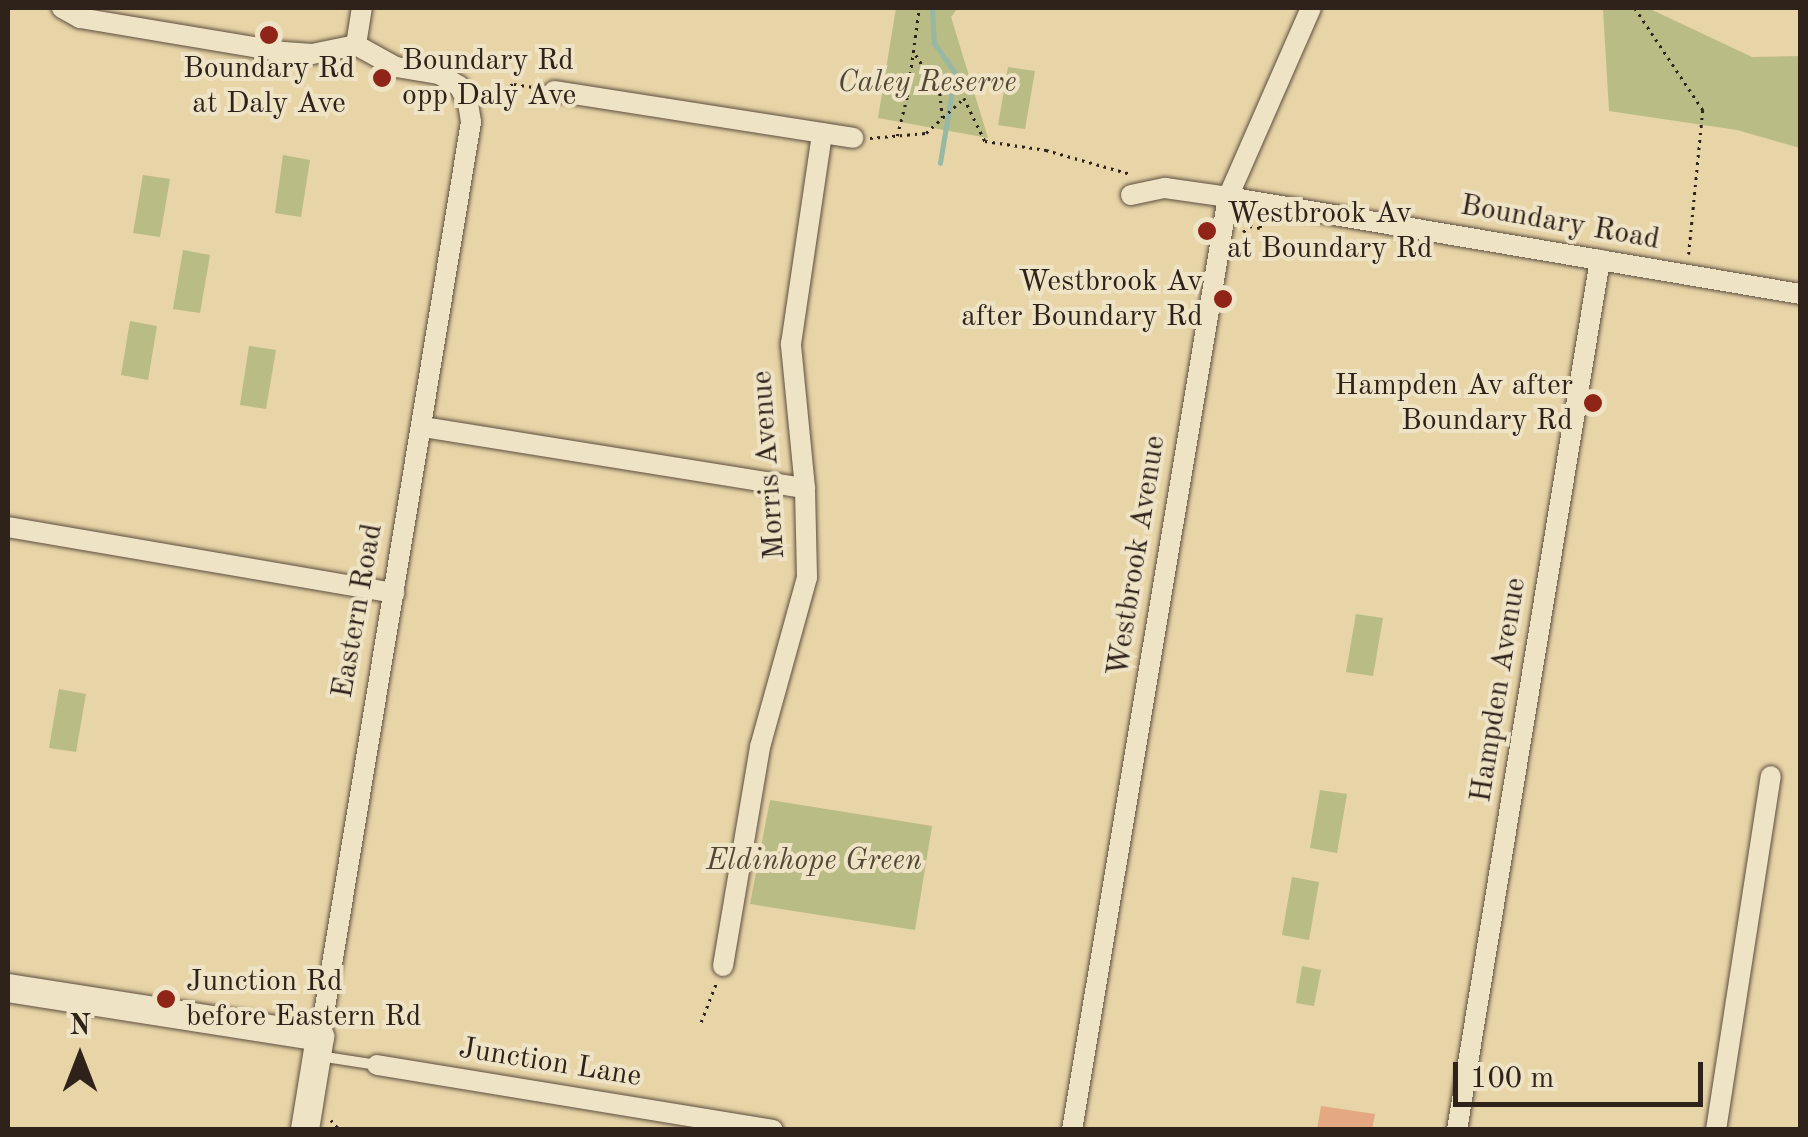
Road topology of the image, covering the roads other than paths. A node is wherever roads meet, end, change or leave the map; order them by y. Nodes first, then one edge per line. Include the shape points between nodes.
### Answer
1 (62, 8) edge
2 (362, 8) edge
3 (1310, 8) edge
4 (356, 45) junction
5 (554, 90) road end
6 (822, 133) junction
7 (853, 138) road end
8 (1132, 195) dead end
9 (1228, 197) junction
10 (1600, 260) junction
11 (1800, 294) edge
12 (422, 427) junction
13 (805, 488) junction
14 (8, 526) edge
15 (394, 592) junction
16 (1771, 776) dead end
17 (723, 966) road end
18 (8, 988) edge
19 (318, 1046) junction
20 (377, 1065) joint
21 (318, 1125) edge
22 (773, 1130) edge
23 (1072, 1130) edge
24 (1457, 1130) edge
25 (1716, 1130) edge

1 - 4 street via 80,18 284,52
2 - 4 street
3 - 9 street, Westbrook Avenue
4 - 12 street, Eastern Road via 396,67 440,74 459,86 472,122
5 - 6 street
6 - 7 street
6 - 13 street, Morris Avenue via 791,344
8 - 9 street, Boundary Road via 1165,188
9 - 10 street, Boundary Road
9 - 23 street, Westbrook Avenue
10 - 11 street, Boundary Road
10 - 24 street, Hampden Avenue
12 - 13 street
12 - 15 street, Eastern Road
13 - 17 street, Morris Avenue via 806,577 760,747
14 - 15 street
15 - 19 street, Eastern Road
16 - 25 street
18 - 19 main road
19 - 20 lane, Junction Lane
19 - 21 main road, Eastern Road
20 - 22 street, Junction Lane

